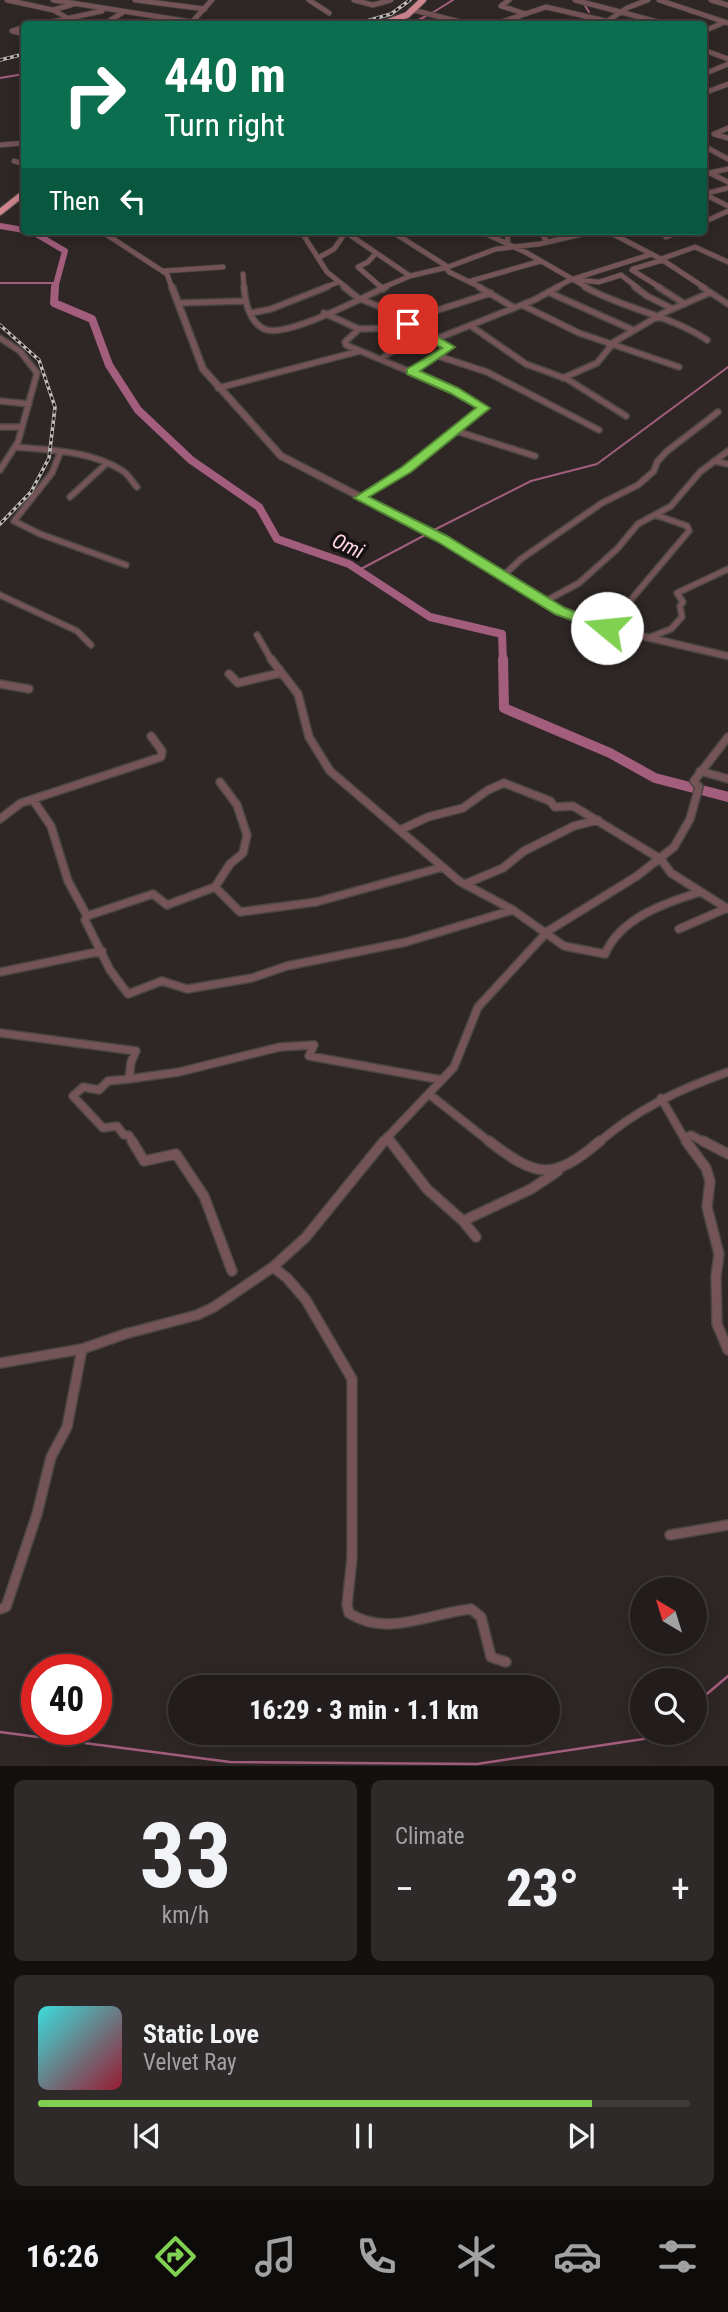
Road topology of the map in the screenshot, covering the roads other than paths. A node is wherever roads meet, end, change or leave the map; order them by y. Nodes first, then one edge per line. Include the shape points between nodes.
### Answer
1 (7, 0) edge
2 (53, 0) edge
3 (135, 0) edge
4 (212, 0) edge
5 (309, 0) edge
6 (354, 0) edge
7 (391, 0) edge
8 (423, 0) edge
9 (509, 0) edge
10 (575, 0) edge
11 (646, 0) edge
12 (659, 0) edge
13 (711, 0) edge
14 (21, 1) edge
15 (72, 5) junction
16 (728, 5) edge
17 (205, 9) junction
18 (53, 10) junction
19 (106, 10) junction
20 (413, 10) junction
21 (621, 11) junction
22 (122, 12) junction
23 (329, 13) dead end
24 (527, 14) junction
25 (70, 19) junction
26 (513, 19) junction
27 (59, 21) edge
28 (73, 21) edge
29 (108, 21) edge
30 (186, 21) edge
31 (194, 21) edge
32 (389, 21) edge
33 (456, 21) edge
34 (506, 21) edge
35 (519, 21) edge
36 (597, 21) edge
37 (607, 21) edge
38 (656, 21) edge
39 (727, 22) edge
40 (21, 28) edge
41 (707, 30) edge
42 (21, 33) edge
43 (707, 52) edge
44 (728, 62) edge
45 (707, 72) edge
46 (728, 85) edge
47 (720, 88) junction
48 (707, 92) edge
49 (728, 92) edge
50 (728, 128) edge
51 (728, 138) edge
52 (21, 143) edge
53 (0, 145) edge
54 (707, 148) edge
55 (714, 151) junction
56 (707, 152) edge
57 (728, 159) edge
58 (13, 161) dead end
59 (21, 163) edge
60 (728, 169) edge
61 (707, 174) edge
62 (707, 174) edge
63 (728, 182) edge
64 (728, 188) edge
65 (21, 194) edge
66 (707, 194) edge
67 (707, 197) edge
68 (728, 209) edge
69 (0, 212) edge
70 (707, 220) edge
71 (107, 235) edge
72 (115, 235) edge
73 (306, 235) edge
74 (343, 235) edge
75 (349, 235) edge
76 (397, 235) edge
77 (488, 235) edge
78 (508, 235) edge
79 (543, 235) edge
80 (578, 235) edge
81 (615, 235) edge
82 (671, 235) edge
83 (110, 237) junction
84 (666, 237) dead end
85 (547, 242) junction
86 (509, 245) junction
87 (376, 253) junction
88 (652, 254) junction
89 (318, 258) junction
90 (662, 259) junction
91 (541, 261) junction
92 (728, 262) edge
93 (223, 267) dead end
94 (449, 267) junction
95 (632, 270) junction
96 (163, 271) junction
97 (243, 274) dead end
98 (619, 275) junction
99 (410, 276) junction
100 (571, 279) junction
101 (471, 281) junction
102 (339, 282) junction
103 (383, 289) junction
104 (548, 292) junction
105 (491, 293) junction
106 (709, 293) junction
107 (358, 298) junction
108 (245, 301) junction
109 (179, 303) junction
110 (685, 304) junction
111 (728, 304) edge
112 (522, 305) junction
113 (513, 307) junction
114 (673, 309) junction
115 (251, 313) junction
116 (324, 313) junction
117 (657, 318) junction
118 (412, 319) junction
119 (406, 325) junction
120 (471, 326) junction
121 (359, 330) junction
122 (633, 330) junction
123 (424, 334) junction
124 (0, 338) edge
125 (436, 339) junction
126 (707, 340) dead end
127 (610, 345) junction
128 (361, 351) junction
129 (438, 356) junction
130 (381, 359) junction
131 (679, 367) dead end
132 (411, 372) junction
133 (563, 378) junction
134 (219, 388) junction
135 (0, 401) edge
136 (29, 404) junction
137 (718, 412) dead end
138 (626, 416) dead end
139 (0, 427) edge
140 (21, 427) junction
141 (453, 430) junction
142 (599, 430) dead end
143 (16, 447) junction
144 (728, 451) edge
145 (60, 453) junction
146 (535, 456) dead end
147 (714, 461) junction
148 (106, 464) junction
149 (728, 464) edge
150 (0, 470) edge
151 (137, 487) dead end
152 (71, 497) dead end
153 (360, 498) junction
154 (656, 515) junction
155 (126, 565) dead end
156 (728, 569) edge
157 (503, 576) junction
158 (0, 595) edge
159 (544, 602) junction
160 (607, 628) junction
161 (257, 635) dead end
162 (648, 638) junction
163 (91, 645) dead end
164 (728, 656) edge
165 (280, 673) junction
166 (229, 674) dead end
167 (0, 684) edge
168 (29, 689) dead end
169 (151, 736) dead end
170 (728, 737) edge
171 (700, 771) junction
172 (728, 779) edge
173 (220, 782) dead end
174 (33, 800) junction
175 (0, 819) edge
176 (598, 820) junction
177 (400, 830) junction
178 (659, 858) junction
179 (443, 867) junction
180 (465, 884) junction
181 (215, 887) junction
182 (700, 892) junction
183 (727, 908) edge
184 (513, 910) junction
185 (88, 916) junction
186 (679, 929) dead end
187 (546, 933) junction
188 (102, 951) junction
189 (0, 972) edge
190 (0, 1033) edge
191 (728, 1072) edge
192 (129, 1079) junction
193 (442, 1080) junction
194 (429, 1094) junction
195 (661, 1098) junction
196 (387, 1137) junction
197 (686, 1137) junction
198 (728, 1154) edge
199 (558, 1171) junction
200 (463, 1221) junction
201 (476, 1237) dead end
202 (273, 1267) junction
203 (232, 1271) dead end
204 (82, 1349) junction
205 (728, 1350) edge
206 (0, 1363) edge
207 (728, 1525) edge
208 (670, 1535) dead end
209 (0, 1609) edge
210 (506, 1662) dead end

1 - 14 street
2 - 15 street
3 - 17 street
4 - 17 street
5 - 23 street
6 - 7 street via 373,5
8 - 20 highway
9 - 24 street via 501,6
10 - 21 street
11 - 21 street
12 - 39 street
13 - 16 street
14 - 18 street
15 - 18 street
15 - 19 street
17 - 31 street
18 - 25 street
19 - 22 street
19 - 25 street
20 - 32 highway
20 - 33 street
21 - 37 street
21 - 38 street
22 - 29 street
22 - 30 street
24 - 26 street
24 - 36 street via 550,7
25 - 27 street
25 - 28 street
26 - 34 street
26 - 35 street
39 - 41 street
40 - 42 street via 12,30
43 - 44 street
44 - 45 street
46 - 47 street
47 - 48 street
47 - 49 street
50 - 51 street via 714,134
52 - 53 street
54 - 55 street
55 - 56 street
55 - 57 street
58 - 59 street
60 - 61 street
62 - 63 street
64 - 66 street
65 - 69 highway
67 - 68 street
68 - 70 street
71 - 83 street
72 - 83 street
73 - 89 street
74 - 89 street via 334,249
75 - 87 street
76 - 94 street
77 - 86 street
78 - 86 street
79 - 85 street
80 - 85 street
81 - 88 street
82 - 84 street
83 - 96 street
85 - 86 street
86 - 91 street
86 - 94 street
87 - 99 street
87 - 103 street via 358,267
88 - 90 street
88 - 100 street
89 - 102 street
90 - 92 street via 695,247
90 - 95 street
90 - 106 street
91 - 100 street
91 - 101 street
93 - 96 street
94 - 99 street
94 - 101 street via 446,270
95 - 98 street
95 - 110 street
96 - 109 street
97 - 108 street
98 - 100 street via 599,282
98 - 114 street
99 - 103 street
100 - 104 street
100 - 117 street
101 - 105 street
102 - 107 street
102 - 115 street
103 - 107 street
104 - 112 street
104 - 122 street
105 - 113 street
105 - 118 street
106 - 110 street
106 - 111 street
107 - 116 street
107 - 118 street
108 - 109 street
108 - 115 street
109 - 134 street via 203,369
110 - 114 street
112 - 113 street
112 - 127 street
113 - 120 street
114 - 117 street
115 - 116 street via 275,331
116 - 121 street
117 - 122 street
117 - 126 street via 689,328
118 - 119 street
119 - 121 street via 378,332
119 - 123 street
120 - 125 street
120 - 133 street via 526,364
121 - 128 street via 345,343
122 - 127 street
123 - 125 street
123 - 130 street via 412,336
124 - 136 street via 20,351 37,373
125 - 129 street via 450,347
127 - 131 street
127 - 133 street via 597,363
128 - 130 street
128 - 134 street
129 - 132 street
129 - 142 street via 467,363 516,385
130 - 132 street
132 - 141 street via 484,408
133 - 138 street
134 - 153 street via 281,456
135 - 136 street
136 - 140 street
137 - 157 street via 666,453 638,485 602,502
139 - 140 street
140 - 143 street
141 - 146 street
141 - 153 street via 406,469
143 - 145 street
143 - 150 street
144 - 147 street
145 - 148 street
145 - 155 street via 52,473 14,521
147 - 149 street
147 - 154 street via 671,506
148 - 151 street via 126,473
148 - 152 street
153 - 157 street
154 - 159 street via 638,524 579,583
154 - 160 street via 690,531
156 - 162 street via 676,594 684,602 682,617 671,629
157 - 159 street
158 - 163 street via 77,631
159 - 160 street
160 - 162 street
161 - 165 street
162 - 164 street
165 - 166 street via 238,683
165 - 177 street via 298,694 319,758
167 - 168 street
169 - 174 street via 163,751 161,757
170 - 171 street
171 - 172 street
171 - 178 street via 694,781 699,787 697,797 679,840
173 - 181 street via 242,814 246,840 242,855 229,864
174 - 175 street
174 - 185 street via 52,823 66,877
176 - 177 street via 573,806 555,807 544,798 500,783 463,808
176 - 178 street
176 - 180 street via 524,850 503,868
177 - 179 street
178 - 182 street via 671,873
178 - 187 street
179 - 180 street
179 - 181 street via 316,902 240,912
180 - 184 street
181 - 185 street via 167,905 153,894
182 - 183 street
182 - 187 street via 642,917 612,938 605,954 564,946
183 - 186 street
184 - 187 street
184 - 188 street via 406,942 229,983 187,989 162,981 128,995 115,982
185 - 188 street via 85,920
187 - 193 street via 478,1007 454,1067
188 - 189 street
190 - 192 street via 136,1051
191 - 195 street
192 - 193 street via 180,1072 293,1044 314,1045 309,1056
192 - 203 street via 108,1081 99,1090 83,1087 73,1096 103,1128 117,1126 129,1135 145,1161 176,1154 204,1196
193 - 194 street
194 - 196 street
194 - 199 street via 530,1166
195 - 197 street
195 - 199 street
196 - 200 street via 427,1189
196 - 202 street via 306,1237
197 - 198 street via 691,1135
197 - 205 street via 710,1181 707,1207 719,1254 717,1324
199 - 200 street
200 - 201 street
202 - 204 street via 197,1315
202 - 210 street via 306,1300 352,1379 349,1614 362,1621 392,1624 471,1609 481,1617 491,1657
204 - 206 street
204 - 209 street via 67,1427 51,1457 6,1607
207 - 208 street

